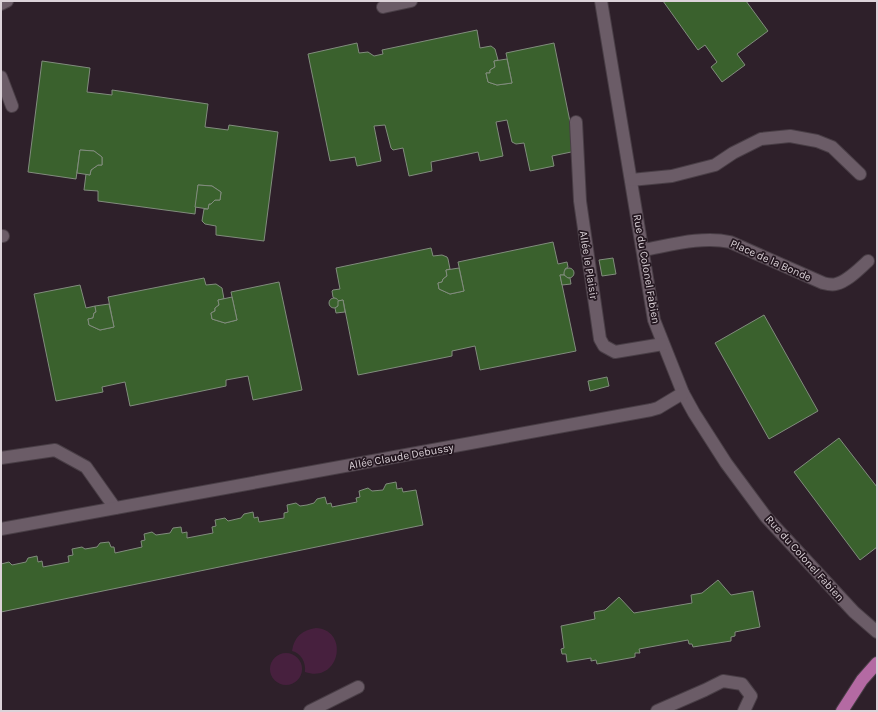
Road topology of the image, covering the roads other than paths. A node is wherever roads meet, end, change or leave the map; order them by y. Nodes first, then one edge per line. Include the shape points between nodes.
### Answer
1 (7, 1) edge
2 (411, 1) edge
3 (601, 1) edge
4 (1, 4) edge
5 (382, 7) dead end
6 (1, 77) edge
7 (12, 106) dead end
8 (576, 122) dead end
9 (860, 174) dead end
10 (631, 180) junction
11 (643, 250) junction
12 (868, 262) dead end
13 (663, 344) junction
14 (683, 393) junction
15 (1, 458) edge
16 (115, 508) junction
17 (1, 529) edge
18 (877, 632) edge
19 (877, 663) edge
20 (358, 687) dead end
21 (310, 711) edge
22 (657, 711) edge
23 (744, 711) edge
24 (842, 711) edge

1 - 4 street
2 - 5 street
3 - 10 street, Rue du Colonel Fabien
6 - 7 street
8 - 13 street, Allée le Plaisir via 580,201 600,339 604,346 615,352
9 - 10 street via 832,147 817,141 790,136 761,139 714,166 672,176
10 - 11 street, Rue du Colonel Fabien
11 - 12 street, Place de la Bonde via 699,241 724,240 823,284 836,284
11 - 13 street, Rue du Colonel Fabien via 654,320
13 - 14 street, Rue du Colonel Fabien
14 - 16 street, Allée Claude Debussy via 651,410
14 - 18 street, Rue du Colonel Fabien via 726,463 766,517 854,612
15 - 16 street via 55,450 86,467
16 - 17 street, Allée Claude Debussy
19 - 24 main road via 862,680
20 - 21 street
22 - 23 street via 723,681 742,684 751,696

